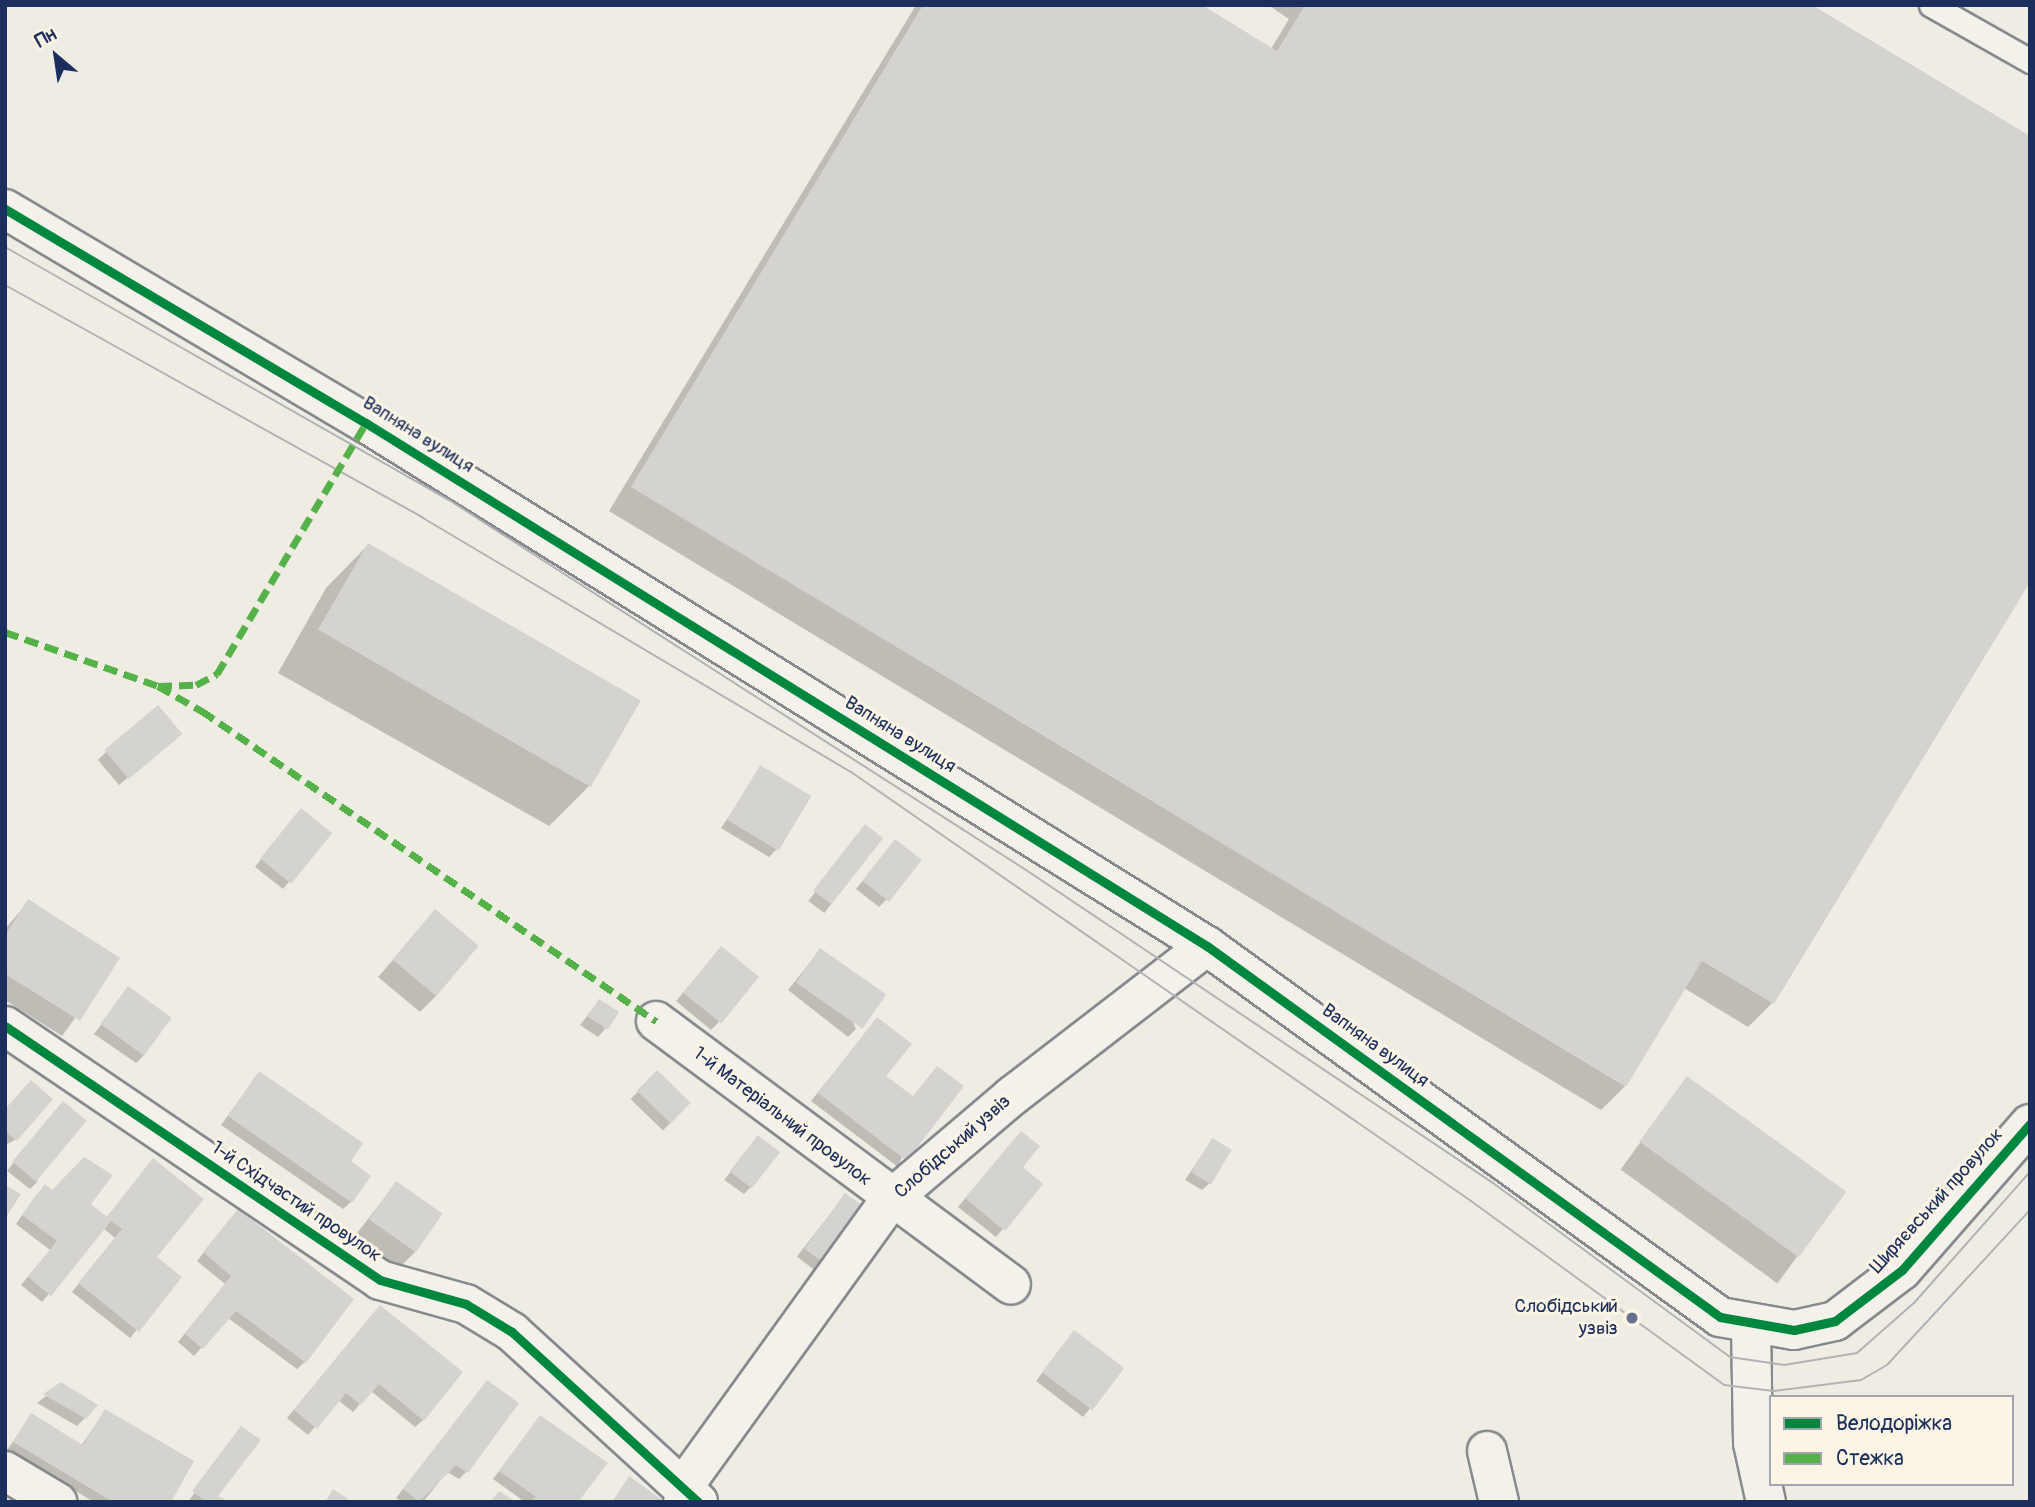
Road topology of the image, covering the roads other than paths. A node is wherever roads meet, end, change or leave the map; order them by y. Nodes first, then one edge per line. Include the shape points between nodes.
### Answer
1 (1931, 5) edge
2 (2030, 61) edge
3 (5, 209) edge
4 (1207, 946) junction
5 (656, 1021) dead end
6 (5, 1026) edge
7 (2030, 1124) edge
8 (891, 1199) junction
9 (1011, 1284) dead end
10 (1751, 1327) junction
11 (1486, 1451) dead end
12 (5, 1471) edge
13 (689, 1499) edge
14 (57, 1502) edge
15 (1499, 1502) edge
16 (1766, 1502) edge

1 - 2 lane
3 - 4 street, Вапняна вулиця via 366,423
4 - 8 street, Слобідський узвіз via 1012,1096
4 - 10 street, Вапняна вулиця via 1720,1317
5 - 8 street, 1-й Матеріальний провулок
6 - 13 street, 1-й Східчастий провулок via 380,1280 467,1304 512,1332
7 - 10 street, Ширяєвський провулок via 1868,1300 1822,1324 1794,1330
8 - 9 street, 1-й Матеріальний провулок
8 - 13 street, Слобідський узвіз via 691,1476
10 - 16 street via 1754,1443
11 - 15 street
12 - 14 street

